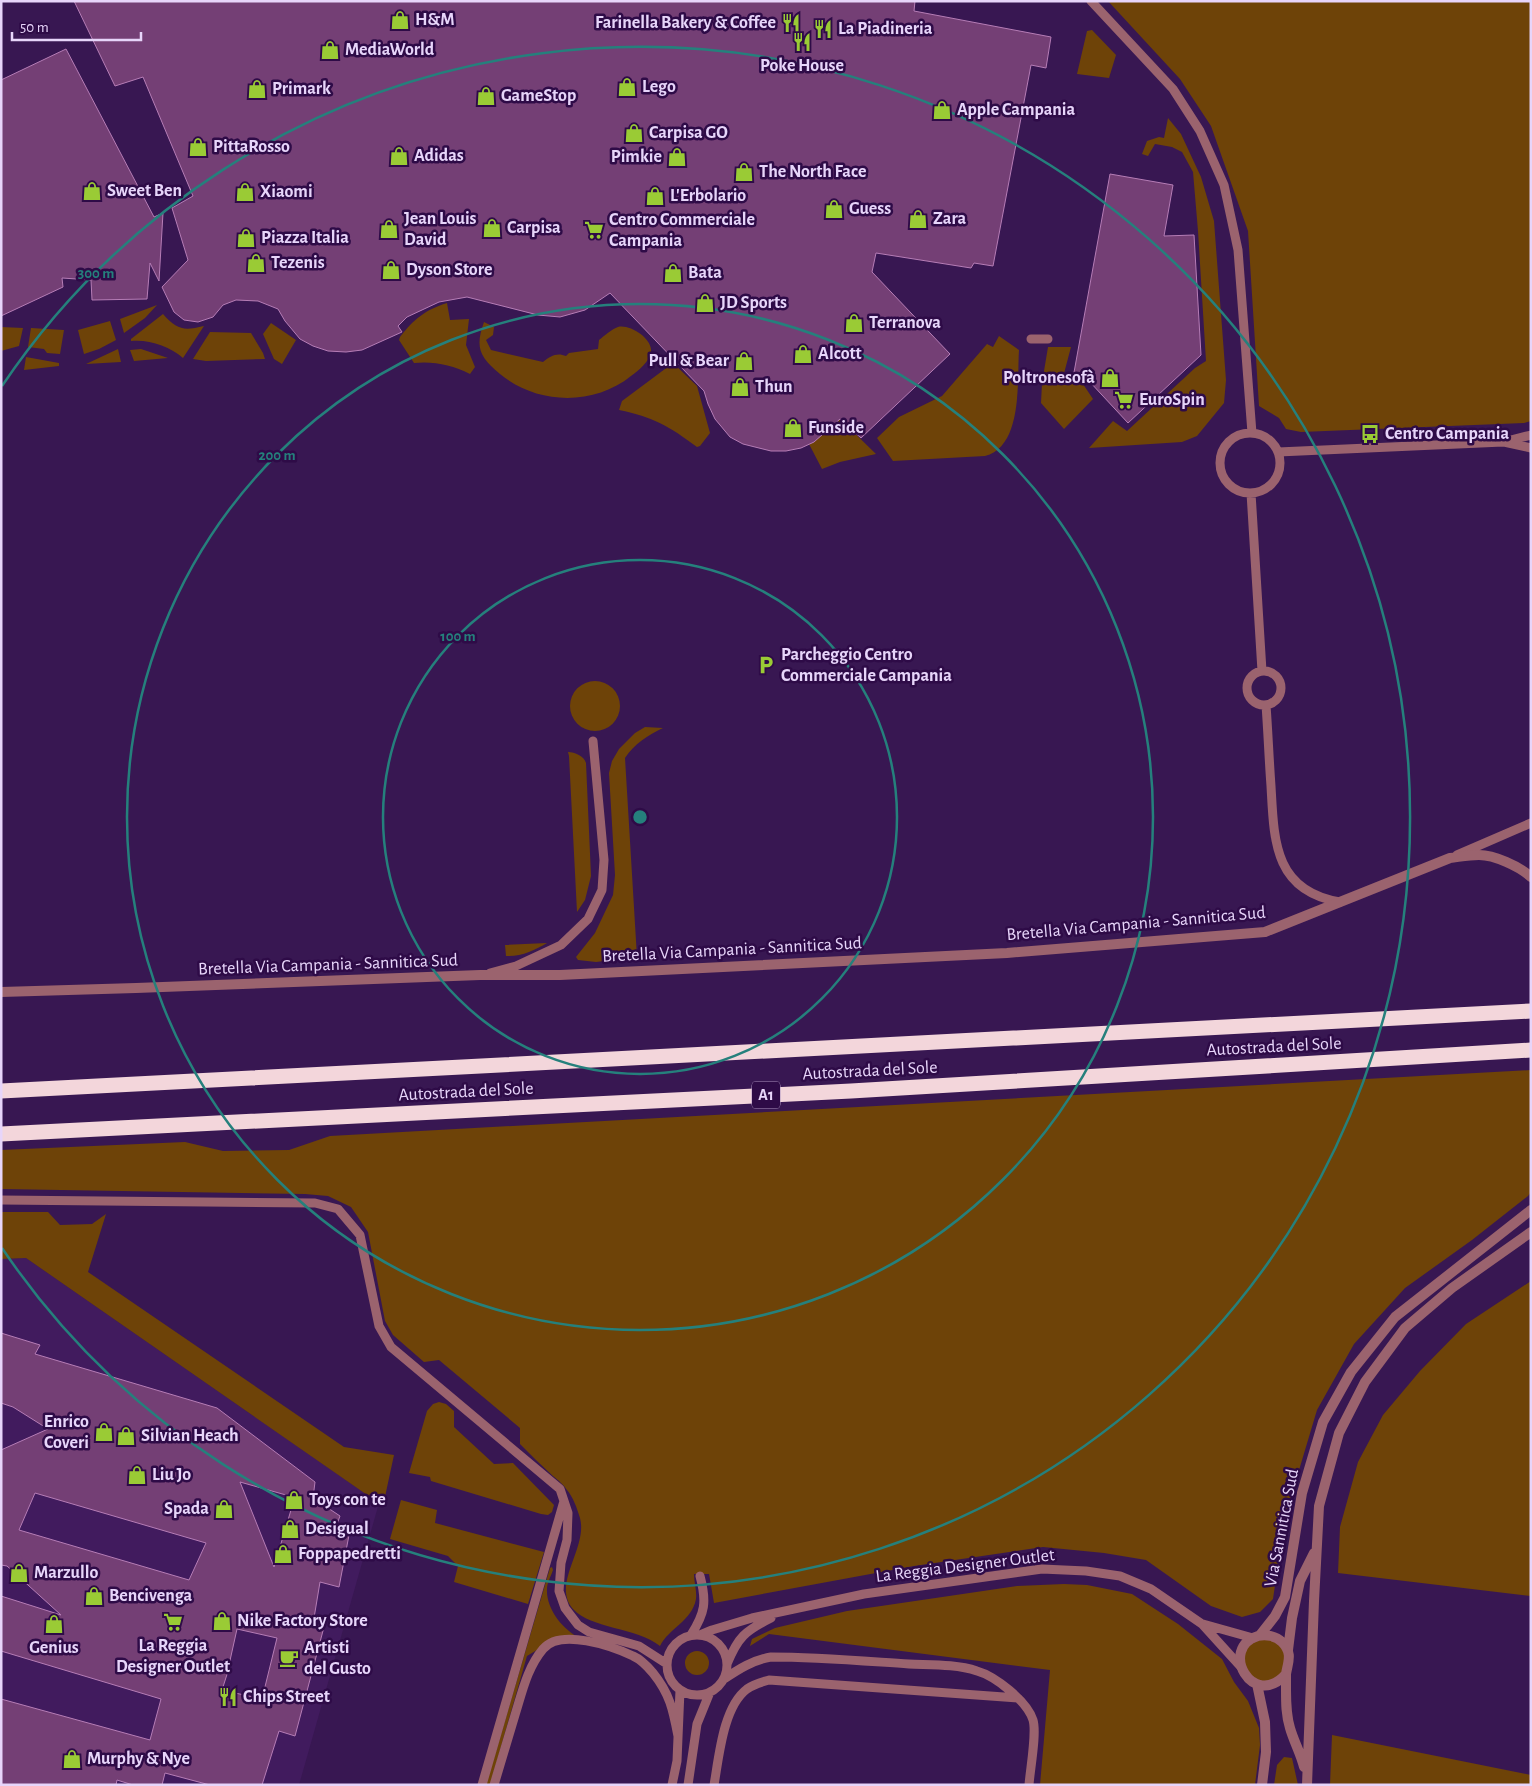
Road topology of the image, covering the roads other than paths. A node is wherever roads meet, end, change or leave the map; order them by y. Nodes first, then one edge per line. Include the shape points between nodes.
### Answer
1 (1091, 1) edge
2 (1031, 339) dead end
3 (1048, 339) dead end
4 (1252, 432) junction
5 (1531, 435) edge
6 (1502, 442) junction
7 (1531, 448) edge
8 (1278, 452) junction
9 (1251, 493) junction
10 (1262, 671) junction
11 (1266, 705) junction
12 (593, 741) dead end
13 (1531, 823) edge
14 (1450, 858) junction
15 (1531, 877) edge
16 (1341, 902) junction
17 (480, 975) junction
18 (1, 992) edge
19 (1531, 1011) edge
20 (1531, 1050) edge
21 (1, 1091) edge
22 (1, 1134) edge
23 (1, 1200) edge
24 (1531, 1210) edge
25 (1531, 1232) edge
26 (564, 1501) junction
27 (1316, 1549) junction
28 (700, 1576) dead end
29 (780, 1613) junction
30 (1202, 1624) junction
31 (691, 1635) junction
32 (700, 1635) junction
33 (1257, 1637) junction
34 (1288, 1650) junction
35 (667, 1664) junction
36 (727, 1664) junction
37 (1241, 1667) junction
38 (1286, 1674) junction
39 (724, 1679) junction
40 (1257, 1684) junction
41 (680, 1690) junction
42 (710, 1692) junction
43 (1018, 1698) junction
44 (678, 1736) junction
45 (1307, 1783) edge
46 (482, 1785) edge
47 (494, 1785) edge
48 (672, 1785) edge
49 (688, 1785) edge
50 (714, 1785) edge
51 (1029, 1785) edge
52 (1262, 1785) edge

1 - 4 lane via 1174,89 1200,131 1224,185 1238,250
2 - 3 lane
4 - 8 lane via 1268,438
4 - 9 lane via 1234,437 1227,443 1220,460 1220,469 1228,484
5 - 6 lane
6 - 7 lane
6 - 8 lane
8 - 9 lane via 1280,462 1275,480 1260,492
9 - 10 lane
10 - 11 lane via 1250,678 1247,688 1251,699
10 - 11 lane via 1273,673 1282,688 1279,698
11 - 16 lane via 1274,836 1281,861 1307,892
12 - 17 lane via 604,860 602,890 588,918 561,945 516,966
13 - 14 lane
14 - 15 street via 1480,854 1505,861
14 - 16 street, Bretella Via Campania - Sannitica Sud
16 - 17 street, Bretella Via Campania - Sannitica Sud via 1255,933 1007,953 560,975
17 - 18 street, Bretella Via Campania - Sannitica Sud
19 - 21 highway, Autostrada del Sole
20 - 22 highway, Autostrada del Sole / A1 via 831,1092
23 - 26 lane via 315,1203 338,1209 360,1235 379,1326 391,1346 560,1489
24 - 33 street, Via Sannitica Sud via 1395,1316 1351,1372 1323,1422 1302,1493 1285,1597 1275,1616
25 - 27 street, Via Sannitica Sud via 1452,1288 1405,1328 1365,1382 1339,1433 1319,1506
26 - 35 lane via 568,1513 567,1540 559,1591 565,1608 578,1625 589,1632 639,1646
26 - 46 lane
27 - 34 street, Via Sannitica Sud via 1300,1581
27 - 45 street, Via Sannitica Sud
28 - 31 lane via 704,1609
29 - 30 lane, La Reggia Designer Outlet via 864,1594 1042,1569 1120,1576 1151,1589
29 - 32 lane, La Reggia Designer Outlet via 730,1624
29 - 36 lane, La Reggia Designer Outlet via 740,1637
30 - 33 lane, La Reggia Designer Outlet
30 - 37 lane, La Reggia Designer Outlet
31 - 32 lane
31 - 35 lane via 674,1645
32 - 36 lane via 718,1643
33 - 34 street via 1269,1635 1277,1638
33 - 37 street, Via Sannitica Sud via 1246,1643 1242,1650
34 - 38 street, Via Sannitica Sud via 1290,1658
35 - 41 lane via 670,1678
36 - 39 lane
37 - 40 street via 1244,1674
38 - 40 street via 1274,1684
38 - 45 street, Via Sannitica Sud via 1286,1714 1302,1757
39 - 42 lane
39 - 43 lane via 747,1664 771,1658 913,1664 976,1670 1000,1682
40 - 52 street via 1265,1722
41 - 42 lane via 700,1695
41 - 44 lane
42 - 49 lane via 697,1724
43 - 50 lane via 769,1680 757,1683 746,1690 736,1703 724,1727
43 - 51 lane via 1033,1720
44 - 47 lane via 673,1706 645,1665 634,1657 594,1643 576,1639 556,1640 543,1648 527,1676
44 - 48 lane

